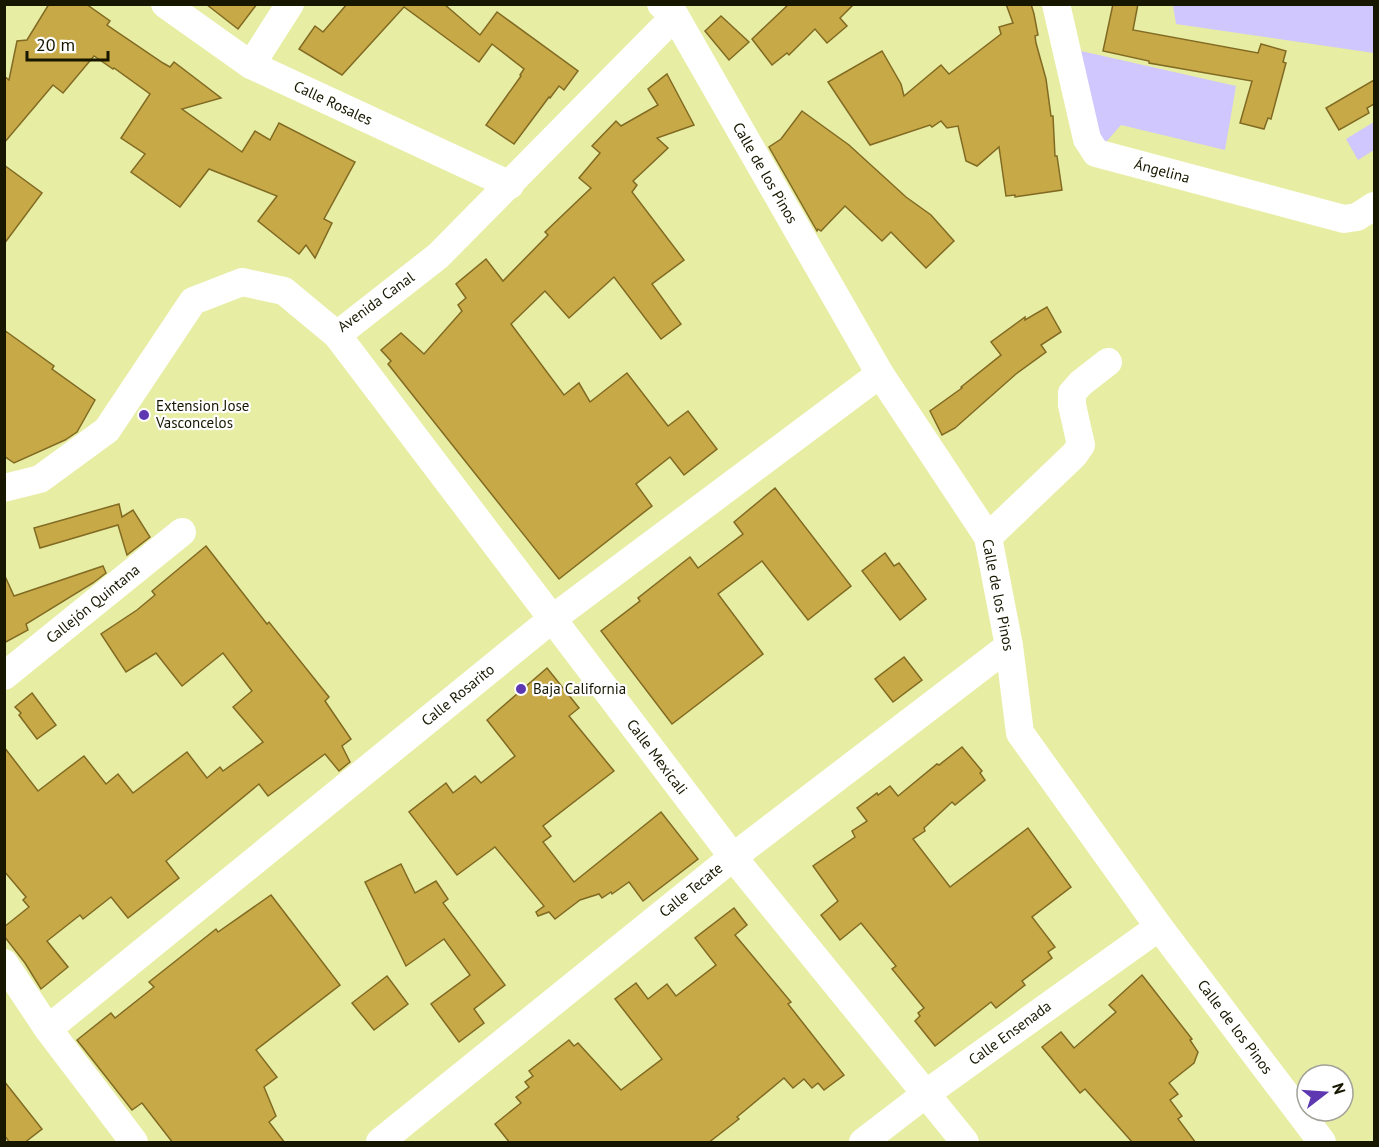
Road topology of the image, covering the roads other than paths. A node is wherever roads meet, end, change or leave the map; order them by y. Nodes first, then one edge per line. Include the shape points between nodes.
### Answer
1 (165, 4) edge
2 (290, 4) edge
3 (1056, 4) edge
4 (668, 10) edge
5 (251, 66) junction
6 (510, 185) junction
7 (1374, 206) edge
8 (337, 335) junction
9 (1108, 362) dead end
10 (880, 374) junction
11 (4, 488) edge
12 (182, 531) dead end
13 (988, 537) junction
14 (552, 619) junction
15 (1008, 646) junction
16 (4, 676) edge
17 (733, 857) junction
18 (1159, 927) junction
19 (4, 963) edge
20 (48, 1029) junction
21 (927, 1093) junction
22 (134, 1143) edge
23 (380, 1143) edge
24 (863, 1143) edge
25 (965, 1143) edge
26 (1322, 1143) edge

1 - 5 street, Calle Rosales
2 - 5 street
3 - 7 street, Ángelina via 1087,139 1096,153 1344,219 1357,217
4 - 6 street, Avenida Canal
4 - 10 street, Calle de los Pinos
5 - 6 street, Calle Rosales
6 - 8 street, Avenida Canal via 438,256
8 - 11 street, Avenida Canal via 284,291 242,282 193,301 107,430 40,479
8 - 14 street, Calle Mexicali
9 - 13 street via 1072,393 1081,445
10 - 13 street, Calle de los Pinos
10 - 14 street, Calle Rosarito
12 - 16 street, Callejón Quintana
13 - 15 street, Calle de los Pinos
14 - 17 street, Calle Mexicali
14 - 20 street, Calle Rosarito
15 - 17 street, Calle Tecate
15 - 18 street, Calle de los Pinos via 1020,733
17 - 21 street, Calle Mexicali
17 - 23 street, Calle Tecate
18 - 21 street, Calle Ensenada
18 - 26 street, Calle de los Pinos
19 - 20 street
20 - 22 street
21 - 24 street, Calle Ensenada
21 - 25 street, Calle Mexicali

